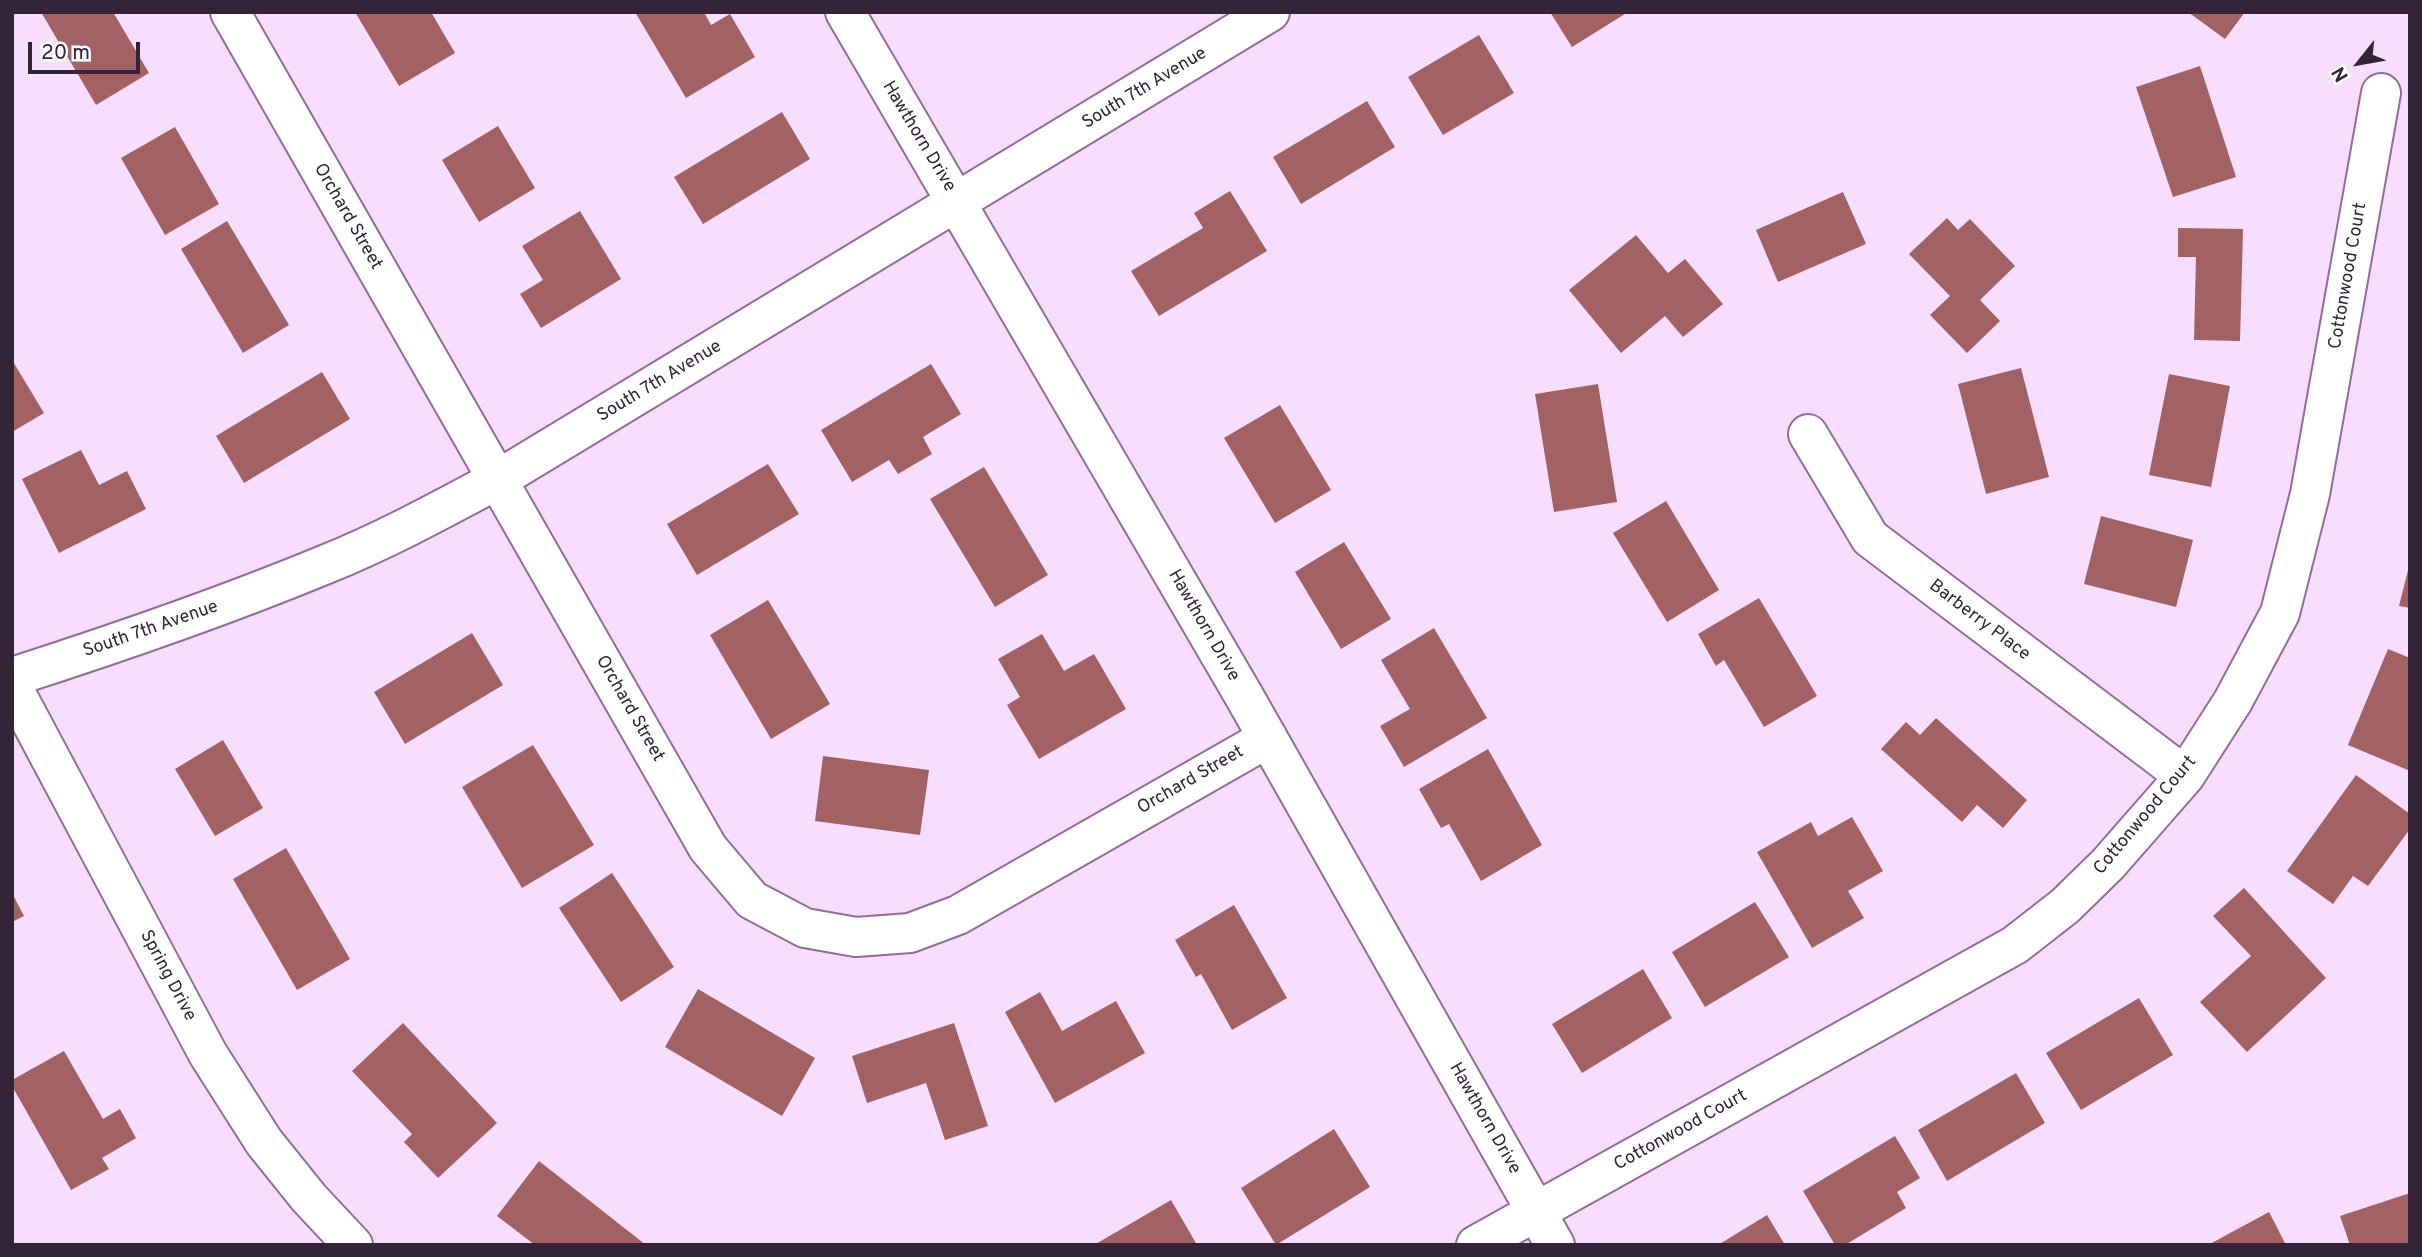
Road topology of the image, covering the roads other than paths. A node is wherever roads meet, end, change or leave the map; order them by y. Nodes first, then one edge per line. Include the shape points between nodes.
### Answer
1 (230, 12) edge
2 (845, 12) edge
3 (1270, 12) edge
4 (2381, 93) dead end
5 (957, 202) junction
6 (1808, 434) dead end
7 (498, 480) junction
8 (12, 677) edge
9 (12, 686) edge
10 (1268, 737) junction
11 (2185, 776) junction
12 (1537, 1212) junction
13 (353, 1245) edge
14 (1476, 1245) edge
15 (1555, 1245) edge

1 - 7 street, Orchard Street
2 - 5 street, Hawthorn Drive
3 - 5 street, South 7th Avenue
4 - 11 street, Cottonwood Court via 2310,494 2280,612 2233,701
5 - 7 street, South 7th Avenue
5 - 10 street, Hawthorn Drive
6 - 11 street, Barberry Place via 1870,538
7 - 8 street, South 7th Avenue via 326,564 167,626
7 - 10 street, Orchard Street via 708,848 752,900 805,928 856,937 910,933 958,915
9 - 13 street, Spring Drive via 208,1054 264,1142
10 - 12 street, Hawthorn Drive
11 - 12 street, Cottonwood Court via 2074,898 2015,945
12 - 14 street, Cottonwood Court
12 - 15 street, Hawthorn Drive

